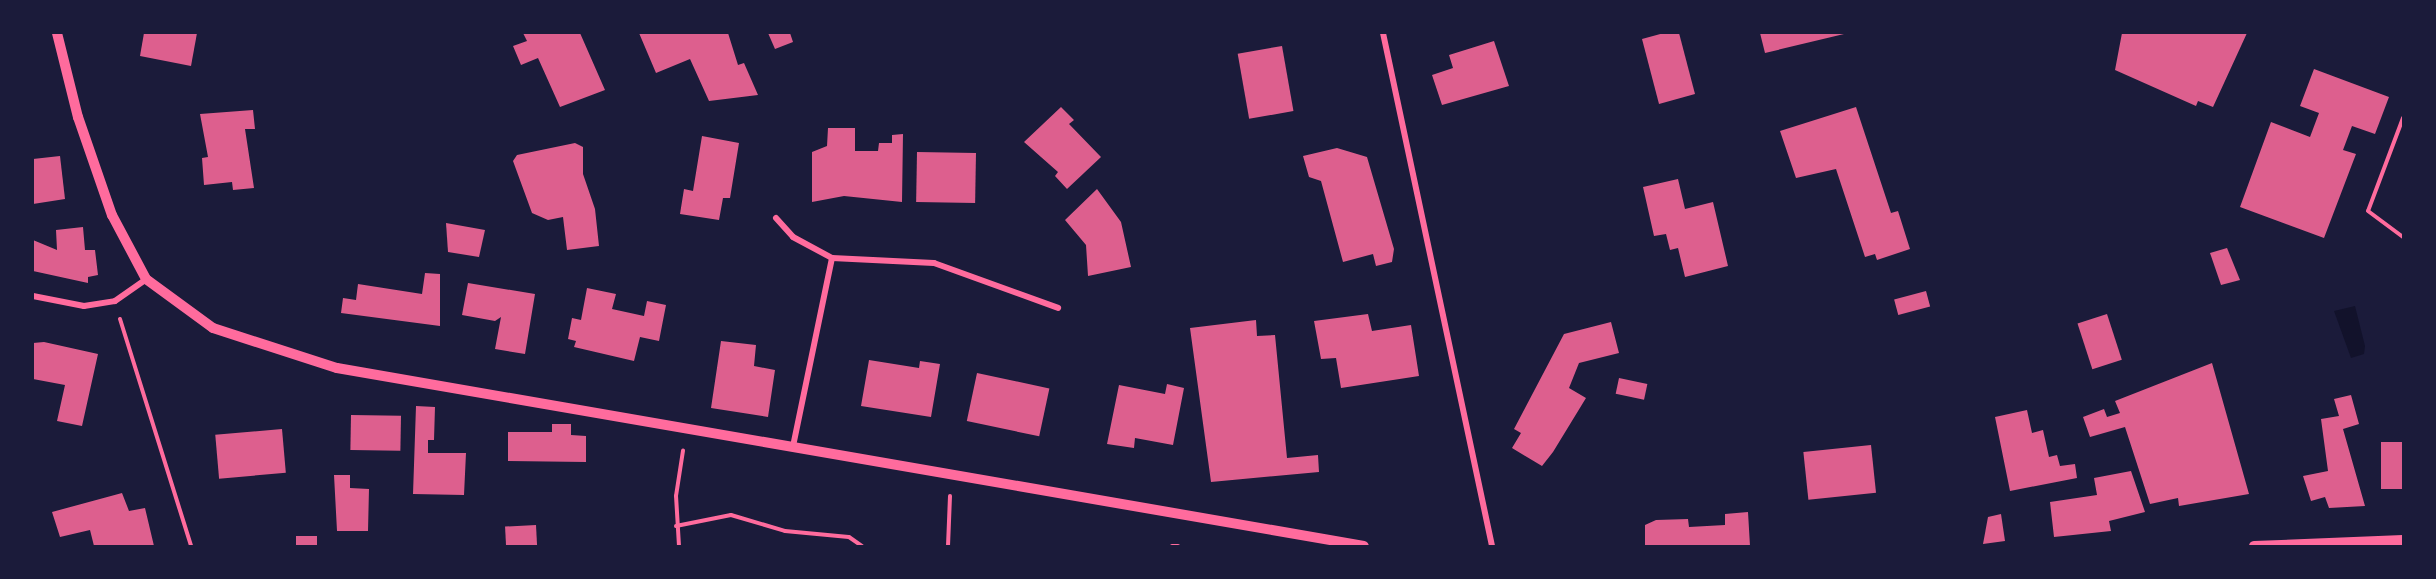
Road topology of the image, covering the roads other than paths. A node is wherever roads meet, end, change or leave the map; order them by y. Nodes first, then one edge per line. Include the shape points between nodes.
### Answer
1 (57, 33) edge
2 (1383, 33) edge
3 (777, 218) dead end
4 (832, 258) junction
5 (146, 279) junction
6 (33, 296) edge
7 (1058, 308) dead end
8 (793, 447) junction
9 (2403, 540) edge
10 (1364, 546) edge
11 (1492, 546) edge
12 (2254, 546) edge

1 - 5 street via 78,117 112,215
2 - 11 street
3 - 4 street via 793,237
4 - 7 street via 934,263
4 - 8 street
5 - 6 street via 115,301 84,306
5 - 8 street via 213,328 277,353 337,368
8 - 10 street
9 - 12 street

